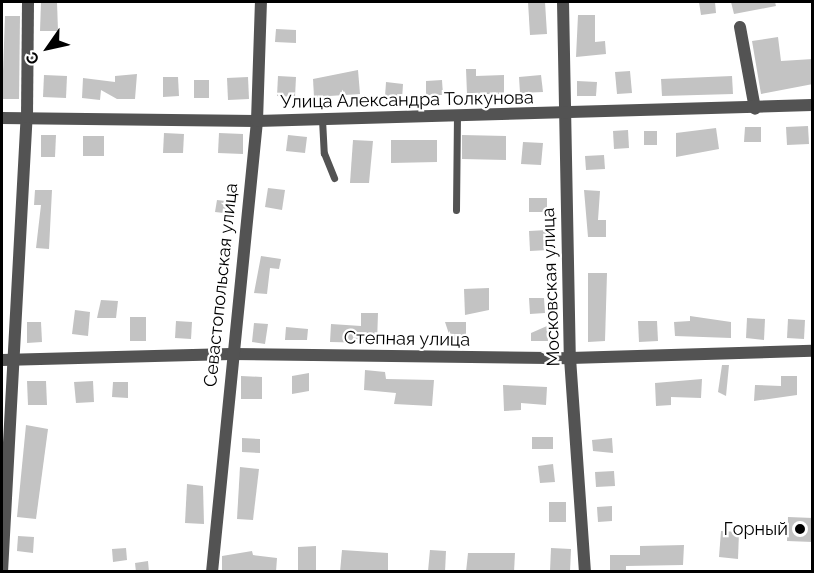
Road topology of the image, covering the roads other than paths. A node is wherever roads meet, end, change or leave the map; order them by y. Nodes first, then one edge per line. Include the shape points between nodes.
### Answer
1 (28, 2) edge
2 (261, 2) edge
3 (563, 2) edge
4 (740, 27) dead end
5 (813, 105) edge
6 (754, 109) junction
7 (564, 115) junction
8 (27, 117) junction
9 (457, 117) junction
10 (2, 118) edge
11 (322, 120) junction
12 (257, 121) junction
13 (334, 178) dead end
14 (456, 210) dead end
15 (813, 351) edge
16 (231, 354) junction
17 (570, 358) junction
18 (6, 360) edge
19 (2, 572) edge
20 (212, 572) edge
21 (585, 572) edge

1 - 8 street
2 - 12 street, Севастопольская улица
3 - 7 street, Московская улица
4 - 6 street
5 - 6 street, Улица Александра Толкунова
6 - 7 street, Улица Александра Толкунова
7 - 9 street, Улица Александра Толкунова
7 - 17 street, Московская улица
8 - 10 street, Улица Александра Толкунова
8 - 12 street, Улица Александра Толкунова
8 - 18 street
9 - 11 street, Улица Александра Толкунова
9 - 14 lane
11 - 12 street, Улица Александра Толкунова
11 - 13 lane via 324,153
12 - 16 street, Севастопольская улица
15 - 17 street, Степная улица
16 - 17 street, Степная улица
16 - 18 street, Степная улица
16 - 20 street, Севастопольская улица
17 - 21 street, Московская улица
18 - 19 street

